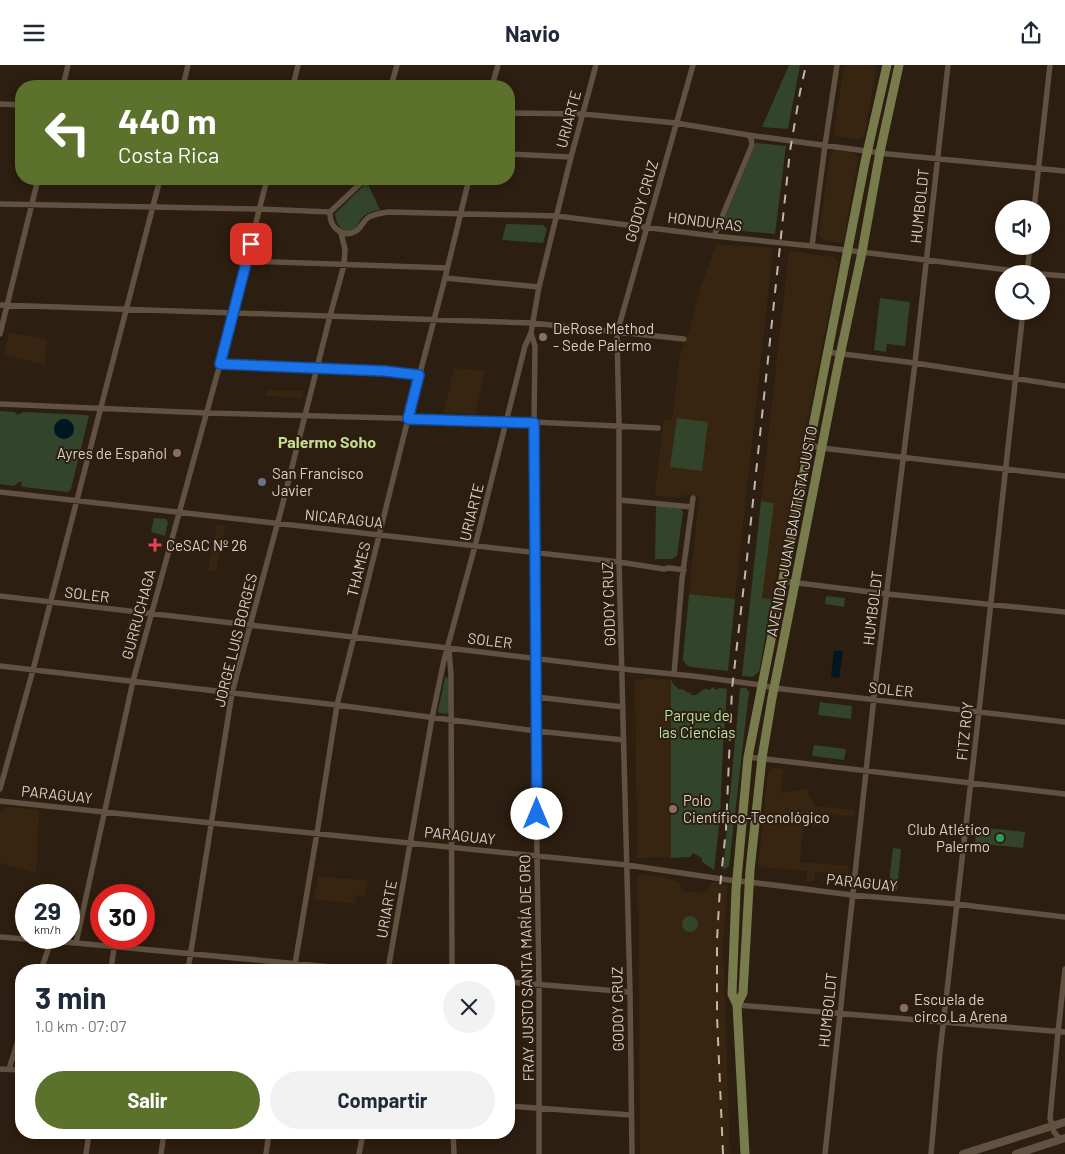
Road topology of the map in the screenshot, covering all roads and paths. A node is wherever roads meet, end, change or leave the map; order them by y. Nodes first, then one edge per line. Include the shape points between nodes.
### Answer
1 (68, 65) edge
2 (188, 65) edge
3 (298, 65) edge
4 (397, 65) edge
5 (498, 65) edge
6 (596, 65) edge
7 (693, 65) edge
8 (837, 65) edge
9 (887, 65) edge
10 (899, 65) edge
11 (948, 65) edge
12 (1050, 65) edge
13 (64, 80) edge
14 (184, 80) edge
15 (294, 80) edge
16 (393, 80) edge
17 (494, 80) edge
18 (0, 104) edge
19 (15, 105) edge
20 (515, 113) edge
21 (583, 114) junction
22 (676, 123) junction
23 (748, 135) junction
24 (825, 145) junction
25 (868, 151) junction
26 (880, 152) junction
27 (515, 153) edge
28 (571, 157) junction
29 (937, 158) junction
30 (1039, 168) junction
31 (1065, 171) edge
32 (36, 185) edge
33 (158, 185) edge
34 (265, 185) edge
35 (359, 185) edge
36 (468, 185) edge
37 (1035, 200) edge
38 (0, 204) edge
39 (31, 204) junction
40 (153, 207) junction
41 (259, 209) junction
42 (330, 213) junction
43 (460, 215) junction
44 (557, 216) junction
45 (647, 227) junction
46 (342, 233) junction
47 (714, 236) junction
48 (812, 246) junction
49 (848, 251) junction
50 (862, 252) junction
51 (926, 260) junction
52 (246, 261) junction
53 (344, 265) junction
54 (447, 268) junction
55 (995, 269) edge
56 (1050, 275) edge
57 (1065, 276) edge
58 (446, 278) junction
59 (539, 287) junction
60 (0, 305) edge
61 (7, 305) junction
62 (127, 309) junction
63 (233, 313) junction
64 (330, 315) junction
65 (433, 320) junction
66 (1022, 320) edge
67 (532, 323) junction
68 (531, 333) junction
69 (616, 333) junction
70 (0, 334) edge
71 (684, 339) dead end
72 (827, 352) junction
73 (840, 354) junction
74 (915, 363) junction
75 (220, 364) junction
76 (317, 368) junction
77 (419, 375) junction
78 (1015, 379) junction
79 (1065, 386) edge
80 (0, 404) edge
81 (101, 409) junction
82 (206, 413) junction
83 (304, 416) junction
84 (408, 419) junction
85 (506, 422) junction
86 (534, 423) junction
87 (620, 425) junction
88 (658, 427) dead end
89 (810, 445) junction
90 (822, 448) junction
91 (904, 458) junction
92 (1005, 470) junction
93 (1065, 476) edge
94 (0, 491) edge
95 (693, 498) dead end
96 (620, 499) junction
97 (77, 501) junction
98 (692, 507) junction
99 (178, 513) junction
100 (277, 523) junction
101 (379, 535) junction
102 (475, 546) junction
103 (535, 553) junction
104 (619, 562) junction
105 (684, 570) junction
106 (782, 581) junction
107 (795, 583) junction
108 (886, 594) junction
109 (0, 597) edge
110 (50, 603) junction
111 (991, 604) junction
112 (1065, 612) edge
113 (151, 614) junction
114 (250, 625) junction
115 (354, 637) junction
116 (448, 648) junction
117 (536, 659) junction
118 (0, 666) edge
119 (622, 669) junction
120 (33, 670) junction
121 (674, 674) junction
122 (133, 681) junction
123 (762, 685) junction
124 (774, 688) junction
125 (232, 693) junction
126 (536, 697) junction
127 (875, 699) junction
128 (337, 705) junction
129 (624, 707) junction
130 (979, 711) junction
131 (432, 718) junction
132 (451, 720) junction
133 (1065, 721) edge
134 (536, 731) junction
135 (624, 740) junction
136 (748, 757) junction
137 (762, 759) junction
138 (867, 772) junction
139 (971, 783) junction
140 (0, 789) edge
141 (1065, 794) edge
142 (0, 801) edge
143 (104, 812) junction
144 (212, 823) junction
145 (317, 833) junction
146 (410, 843) junction
147 (452, 847) junction
148 (537, 856) junction
149 (627, 865) junction
150 (737, 881) junction
151 (749, 882) junction
152 (852, 895) junction
153 (956, 904) junction
154 (1065, 917) edge
155 (80, 924) edge
156 (0, 937) edge
157 (15, 938) edge
158 (49, 949) edge
159 (114, 949) edge
160 (136, 949) edge
161 (190, 954) junction
162 (44, 964) edge
163 (112, 964) edge
164 (189, 964) edge
165 (270, 964) edge
166 (295, 964) edge
167 (389, 964) edge
168 (452, 964) edge
169 (1065, 969) edge
170 (515, 983) edge
171 (539, 985) junction
172 (630, 992) junction
173 (737, 1005) junction
174 (840, 1013) junction
175 (943, 1021) junction
176 (1058, 1032) junction
177 (1065, 1033) edge
178 (15, 1050) edge
179 (0, 1069) edge
180 (9, 1069) junction
181 (15, 1070) edge
182 (515, 1107) edge
183 (539, 1109) junction
184 (631, 1115) junction
185 (1065, 1122) edge
186 (1052, 1126) junction
187 (88, 1139) edge
188 (163, 1139) edge
189 (268, 1139) edge
190 (362, 1139) edge
191 (453, 1139) edge
192 (1063, 1139) edge
193 (86, 1154) edge
194 (161, 1154) edge
195 (266, 1154) edge
196 (359, 1154) edge
197 (454, 1154) edge
198 (540, 1154) edge
199 (632, 1154) edge
200 (745, 1154) edge
201 (825, 1154) edge
202 (931, 1154) edge
203 (962, 1154) edge
204 (1016, 1154) edge

1 - 13 street
2 - 14 street
3 - 15 street
4 - 16 street
5 - 17 street
6 - 21 street, URIARTE
7 - 22 street, GODOY CRUZ
8 - 24 street
9 - 25 main road, AVENIDA JUAN BAUTISTA JUSTO
10 - 26 main road, AVENIDA JUAN BAUTISTA JUSTO
11 - 29 street, HUMBOLDT
12 - 30 street
18 - 19 street
20 - 21 street
21 - 22 street
21 - 28 street, URIARTE
22 - 23 street
22 - 45 street, GODOY CRUZ
23 - 24 street
23 - 47 street via 752,145
24 - 25 street
24 - 48 street
25 - 26 street
25 - 49 main road, AVENIDA JUAN BAUTISTA JUSTO
26 - 29 street
26 - 50 main road, AVENIDA JUAN BAUTISTA JUSTO
27 - 28 street
28 - 44 street, URIARTE
29 - 30 street
29 - 51 street, HUMBOLDT
30 - 31 street
30 - 37 street
32 - 39 street
33 - 40 street
34 - 41 street, GURRUCHAGA
35 - 42 street
36 - 43 street, THAMES
38 - 39 street
39 - 40 street
39 - 61 street
40 - 41 street
40 - 62 street
41 - 42 street
41 - 52 street, GURRUCHAGA
42 - 46 street via 333,226
43 - 44 street, HONDURAS
43 - 46 street, HONDURAS via 388,212 367,218 359,229 350,234
43 - 54 street, THAMES
44 - 45 street, HONDURAS
44 - 59 street, URIARTE
45 - 47 street, HONDURAS
45 - 69 street, GODOY CRUZ
46 - 53 street, JORGE LUIS BORGES
47 - 48 street, HONDURAS
48 - 49 street, HONDURAS
49 - 50 street, HONDURAS
49 - 72 main road, AVENIDA JUAN BAUTISTA JUSTO
50 - 51 street, HONDURAS
50 - 73 main road, AVENIDA JUAN BAUTISTA JUSTO
51 - 55 street, HONDURAS
51 - 74 street, HUMBOLDT
52 - 53 street
52 - 63 street, GURRUCHAGA
53 - 54 street
53 - 64 street, JORGE LUIS BORGES
54 - 58 street, THAMES
56 - 57 street, HONDURAS
58 - 59 street
58 - 65 street, THAMES
59 - 67 street, URIARTE
60 - 61 street
61 - 62 street
61 - 70 street
62 - 63 street
62 - 81 street
63 - 64 street
63 - 75 street, GURRUCHAGA
64 - 65 street
64 - 76 street, JORGE LUIS BORGES
65 - 67 street
65 - 77 street, THAMES
66 - 78 street, FITZ ROY
67 - 68 street, URIARTE
67 - 69 street
68 - 85 street, URIARTE
68 - 86 street, FRAY JUSTO SANTA MARÍA DE ORO via 535,346
69 - 71 street
69 - 87 street, GODOY CRUZ
72 - 73 street
72 - 89 main road, AVENIDA JUAN BAUTISTA JUSTO
73 - 74 street
73 - 90 main road, AVENIDA JUAN BAUTISTA JUSTO
74 - 78 street
74 - 91 street, HUMBOLDT
75 - 76 street
75 - 82 street, GURRUCHAGA
76 - 77 street
76 - 83 street, JORGE LUIS BORGES
77 - 84 street, THAMES
78 - 79 street
78 - 92 street, FITZ ROY
80 - 81 street
81 - 82 street
81 - 97 street
82 - 83 street
82 - 99 street, GURRUCHAGA
83 - 84 street
83 - 100 street, JORGE LUIS BORGES
84 - 85 street
84 - 101 street, THAMES
85 - 86 street
85 - 102 street, URIARTE
86 - 87 street
86 - 103 street, FRAY JUSTO SANTA MARÍA DE ORO
87 - 88 street
87 - 96 street, GODOY CRUZ
89 - 90 street
89 - 106 main road, AVENIDA JUAN BAUTISTA JUSTO
90 - 91 street
90 - 107 main road, AVENIDA JUAN BAUTISTA JUSTO
91 - 92 street
91 - 108 street, HUMBOLDT
92 - 93 street
92 - 111 street, FITZ ROY
94 - 97 street, NICARAGUA
95 - 98 street
96 - 98 street
96 - 104 street, GODOY CRUZ
97 - 99 street, NICARAGUA
97 - 110 street
98 - 105 street
99 - 100 street, NICARAGUA
99 - 113 street, GURRUCHAGA
100 - 101 street, NICARAGUA
100 - 114 street, JORGE LUIS BORGES
101 - 102 street, NICARAGUA
101 - 115 street, THAMES
102 - 103 street, NICARAGUA
102 - 116 street, URIARTE
103 - 104 street, NICARAGUA
103 - 117 street, FRAY JUSTO SANTA MARÍA DE ORO
104 - 105 street, NICARAGUA
104 - 119 street, GODOY CRUZ
105 - 121 street
106 - 107 street
106 - 123 main road, AVENIDA JUAN BAUTISTA JUSTO
107 - 108 street
107 - 124 main road, AVENIDA JUAN BAUTISTA JUSTO
108 - 111 street
108 - 127 street, HUMBOLDT
109 - 110 street, SOLER
110 - 113 street, SOLER
110 - 120 street
111 - 112 street
111 - 130 street, FITZ ROY
113 - 114 street, SOLER
113 - 122 street, GURRUCHAGA
114 - 115 street, SOLER
114 - 125 street, JORGE LUIS BORGES
115 - 116 street, SOLER
115 - 128 street, THAMES
116 - 117 street, SOLER
116 - 131 street, URIARTE
116 - 132 street
117 - 119 street, SOLER
117 - 126 street, FRAY JUSTO SANTA MARÍA DE ORO
118 - 120 street
119 - 121 street, SOLER
119 - 129 street, GODOY CRUZ
120 - 122 street
120 - 140 street
121 - 123 street, SOLER
122 - 125 street
122 - 143 street, GURRUCHAGA
123 - 124 street, SOLER
123 - 136 main road, AVENIDA JUAN BAUTISTA JUSTO
124 - 127 street, SOLER
124 - 137 main road, AVENIDA JUAN BAUTISTA JUSTO
125 - 128 street
125 - 144 street, JORGE LUIS BORGES
126 - 129 street
126 - 134 street, FRAY JUSTO SANTA MARÍA DE ORO
127 - 130 street, SOLER
127 - 138 street, HUMBOLDT
128 - 131 street
128 - 145 street, THAMES
129 - 135 street, GODOY CRUZ
130 - 133 street, SOLER
130 - 139 street, FITZ ROY
131 - 132 street
131 - 146 street, URIARTE
132 - 134 street
132 - 147 street
134 - 135 street
134 - 148 street, FRAY JUSTO SANTA MARÍA DE ORO
135 - 149 street, GODOY CRUZ
136 - 137 street
136 - 150 main road, AVENIDA JUAN BAUTISTA JUSTO
137 - 138 street
137 - 151 main road, AVENIDA JUAN BAUTISTA JUSTO
138 - 139 street
138 - 152 street, HUMBOLDT
139 - 141 street
139 - 153 street, FITZ ROY
142 - 143 street, PARAGUAY
143 - 144 street, PARAGUAY
143 - 155 street, GURRUCHAGA
144 - 145 street, PARAGUAY
144 - 161 street, JORGE LUIS BORGES
145 - 146 street, PARAGUAY
145 - 166 street, THAMES
146 - 147 street, PARAGUAY
146 - 167 street, URIARTE
147 - 148 street, PARAGUAY
147 - 168 street
148 - 149 street, PARAGUAY
148 - 171 street, FRAY JUSTO SANTA MARÍA DE ORO
149 - 150 street, PARAGUAY
149 - 172 street, GODOY CRUZ
150 - 151 street, PARAGUAY
150 - 173 main road, AVENIDA JUAN BAUTISTA JUSTO via 732,994
151 - 152 street, PARAGUAY
151 - 173 main road, AVENIDA JUAN BAUTISTA JUSTO via 743,993
152 - 153 street, PARAGUAY
152 - 174 street, HUMBOLDT
153 - 154 street, PARAGUAY
153 - 175 street, FITZ ROY
156 - 157 street
158 - 162 street
159 - 163 street
160 - 161 street
161 - 164 street, JORGE LUIS BORGES
161 - 165 street
169 - 176 street
170 - 171 street
171 - 172 street
171 - 183 street, FRAY JUSTO SANTA MARÍA DE ORO
172 - 184 street, GODOY CRUZ
173 - 174 street
173 - 200 main road, AVENIDA JUAN BAUTISTA JUSTO
174 - 175 street
174 - 201 street, HUMBOLDT
175 - 176 street
175 - 202 street, FITZ ROY
176 - 177 street
176 - 186 street via 1050,1118
178 - 180 street
179 - 180 street
180 - 181 street
182 - 183 street
183 - 184 street
183 - 198 street, FRAY JUSTO SANTA MARÍA DE ORO
184 - 199 street, GODOY CRUZ
185 - 186 main road
186 - 192 street
186 - 203 main road
187 - 193 street
188 - 194 street
189 - 195 street
190 - 196 street
191 - 197 street
192 - 204 main road

